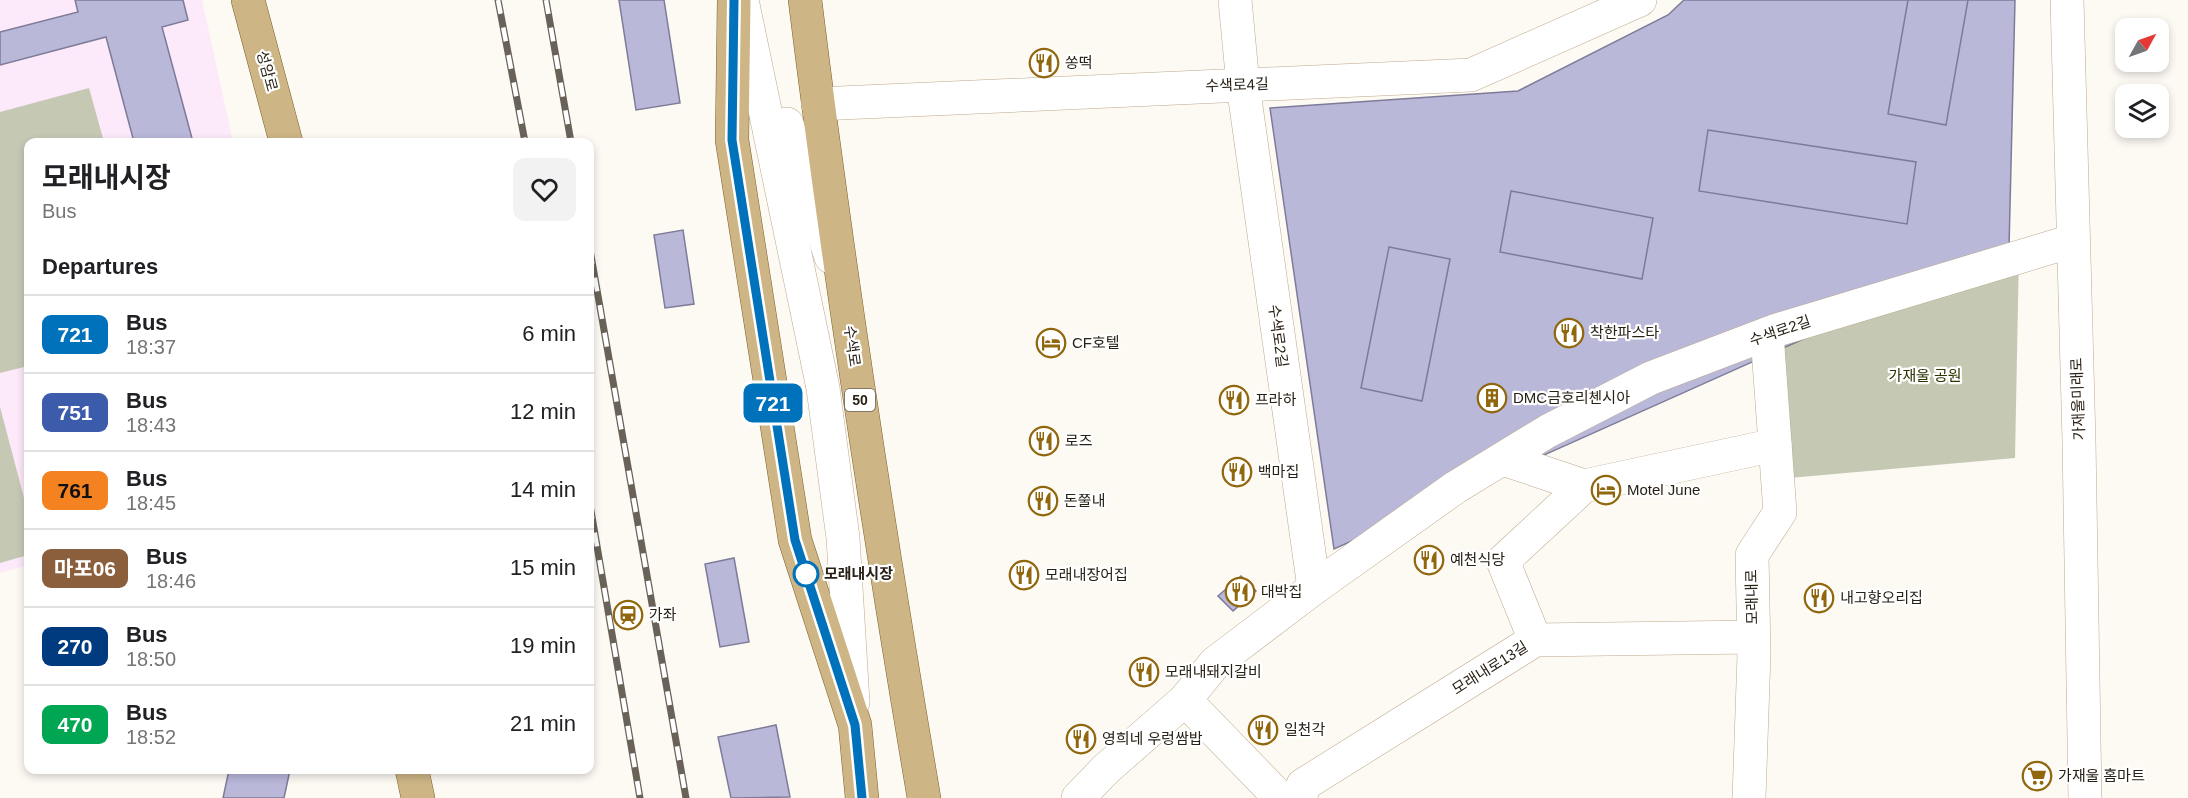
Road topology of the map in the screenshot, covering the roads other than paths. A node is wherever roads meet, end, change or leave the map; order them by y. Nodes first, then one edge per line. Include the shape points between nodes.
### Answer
1 (248, 0) edge
2 (734, 0) edge
3 (742, 0) edge
4 (759, 0) edge
5 (805, 0) edge
6 (1235, 0) edge
7 (1640, 0) edge
8 (2067, 0) edge
9 (1243, 85) junction
10 (818, 104) junction
11 (285, 138) edge
12 (2072, 241) junction
13 (845, 298) junction
14 (1767, 334) junction
15 (1775, 445) junction
16 (1503, 459) junction
17 (1584, 486) junction
18 (1314, 588) junction
19 (1753, 637) junction
20 (1535, 640) junction
21 (1185, 700) junction
22 (855, 725) junction
23 (413, 774) edge
24 (418, 798) edge
25 (862, 798) edge
26 (924, 798) edge
27 (1078, 798) edge
28 (1280, 798) edge
29 (1301, 798) edge
30 (1749, 798) edge
31 (2085, 798) edge

1 - 11 main road, 성암로
2 - 22 main road via 732,140 795,540
3 - 22 street via 823,388 843,538
4 - 13 street via 787,126
5 - 10 main road, 수색로 / 50
6 - 9 street, 수색로2길
7 - 9 street, 수색로4길 via 1471,75
8 - 12 street, 가재울미래로
9 - 10 street, 수색로4길
9 - 18 street, 수색로2길
10 - 13 main road, 수색로 / 50
12 - 14 street, 수색로2길
12 - 31 street, 가재울미래로
13 - 26 main road, 수색로 / 50
14 - 15 street, 모래내로
14 - 16 street, 수색로2길 via 1651,378
15 - 17 street
15 - 19 street, 모래내로 via 1780,512 1752,555
16 - 17 street
16 - 18 street, 수색로2길 via 1456,487
17 - 20 street via 1503,561
18 - 21 street, 수색로2길 via 1215,663
19 - 20 street, 모래내로13길
19 - 30 street, 모래내로
20 - 29 street, 모래내로13길 via 1303,785
21 - 27 street, 수색로2길
21 - 28 street
22 - 25 main road
23 - 24 main road

